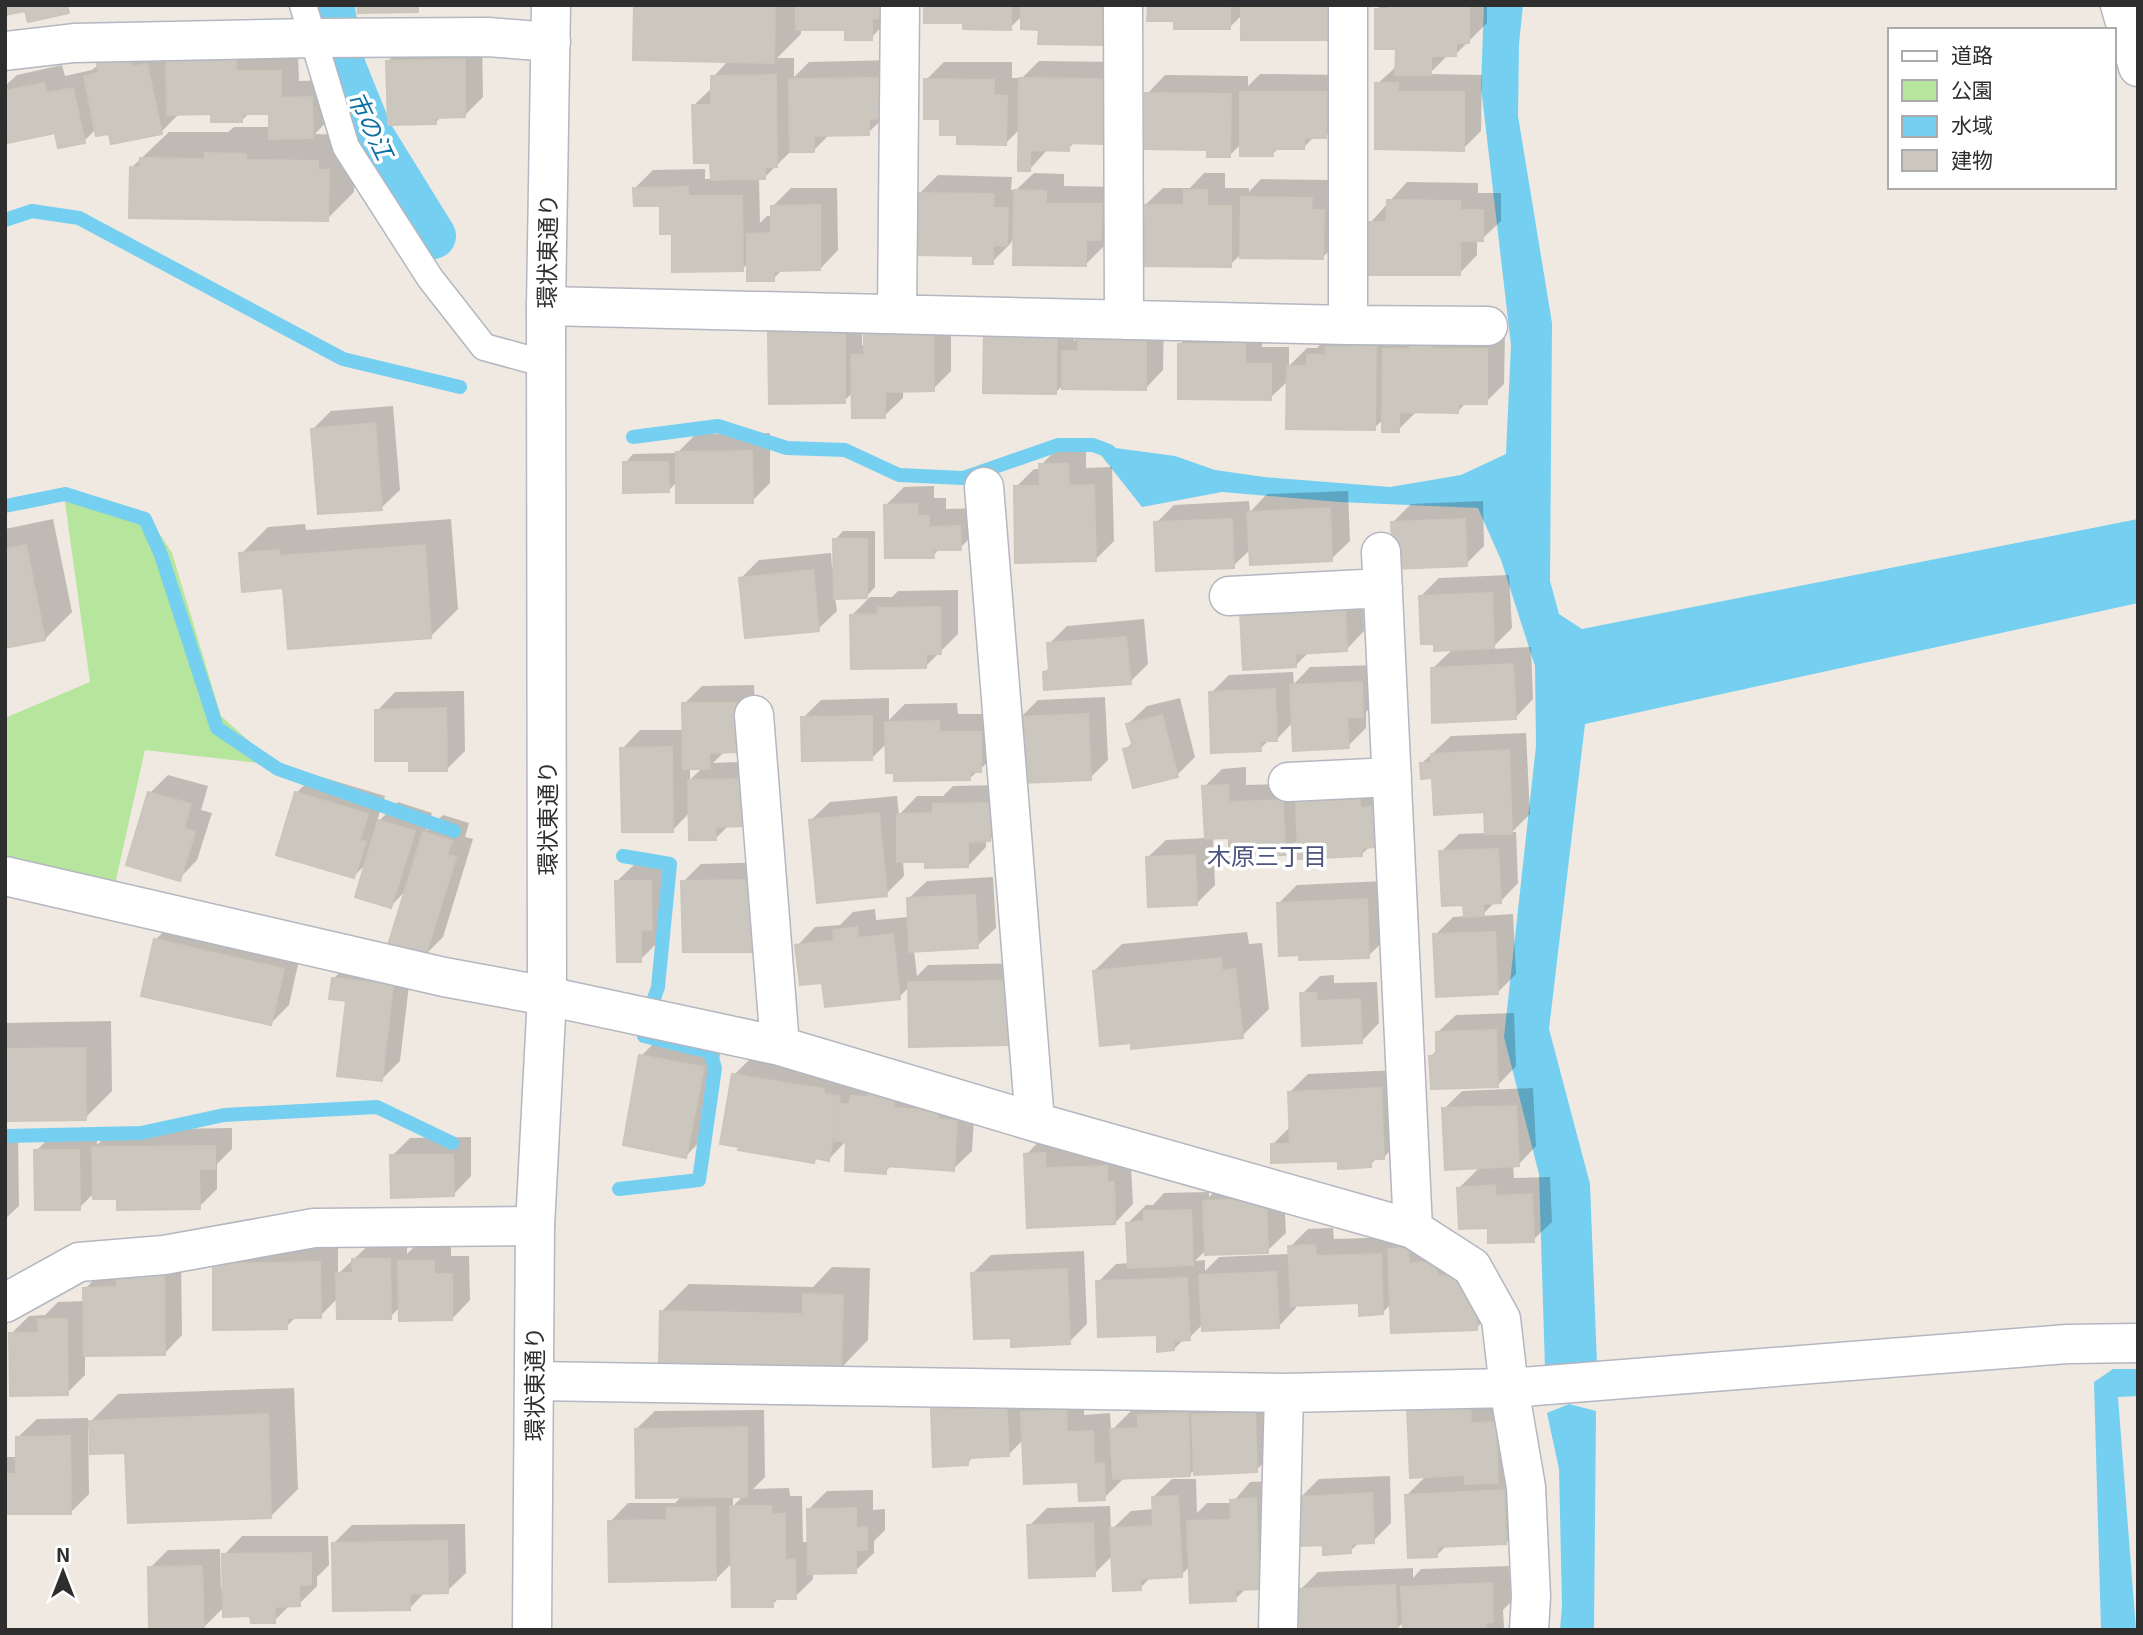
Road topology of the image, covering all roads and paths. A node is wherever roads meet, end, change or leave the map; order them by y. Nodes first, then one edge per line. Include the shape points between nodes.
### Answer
1 (900, 5) edge
2 (1124, 5) edge
3 (1348, 5) edge
4 (2120, 5) edge
5 (307, 22) edge
6 (551, 23) edge
7 (5, 51) edge
8 (2138, 67) edge
9 (546, 306) junction
10 (897, 314) junction
11 (1124, 320) junction
12 (1348, 325) junction
13 (1488, 326) dead end
14 (546, 364) junction
15 (984, 487) dead end
16 (1229, 596) dead end
17 (754, 715) dead end
18 (1392, 777) junction
19 (1288, 782) dead end
20 (5, 876) edge
21 (547, 996) junction
22 (780, 1046) junction
23 (1035, 1122) junction
24 (535, 1226) junction
25 (1413, 1229) junction
26 (5, 1303) edge
27 (2138, 1343) edge
28 (534, 1381) junction
29 (1526, 1387) junction
30 (1284, 1394) junction
31 (533, 1630) edge
32 (1278, 1630) edge
33 (1529, 1630) edge

1 - 10 street
2 - 11 street
3 - 12 street
4 - 8 street
5 - 6 street via 361,37 488,37
5 - 7 street
5 - 14 lane via 346,147 430,278 484,347
6 - 9 street, 環状東通り
9 - 10 street
9 - 14 street, 環状東通り
10 - 11 street
11 - 12 street
12 - 13 street
14 - 21 street, 環状東通り
15 - 23 street
16 - 18 street via 1382,570
17 - 22 street
18 - 19 street
18 - 25 street
20 - 21 street via 444,977
21 - 22 street
21 - 24 street, 環状東通り
22 - 23 street
23 - 25 street
24 - 26 street via 314,1228 164,1255 79,1262
24 - 28 street, 環状東通り
25 - 29 street via 1472,1268 1501,1319
27 - 29 street via 2067,1344
28 - 30 street
28 - 31 street, 環状東通り
29 - 30 street
29 - 33 street
30 - 32 street

